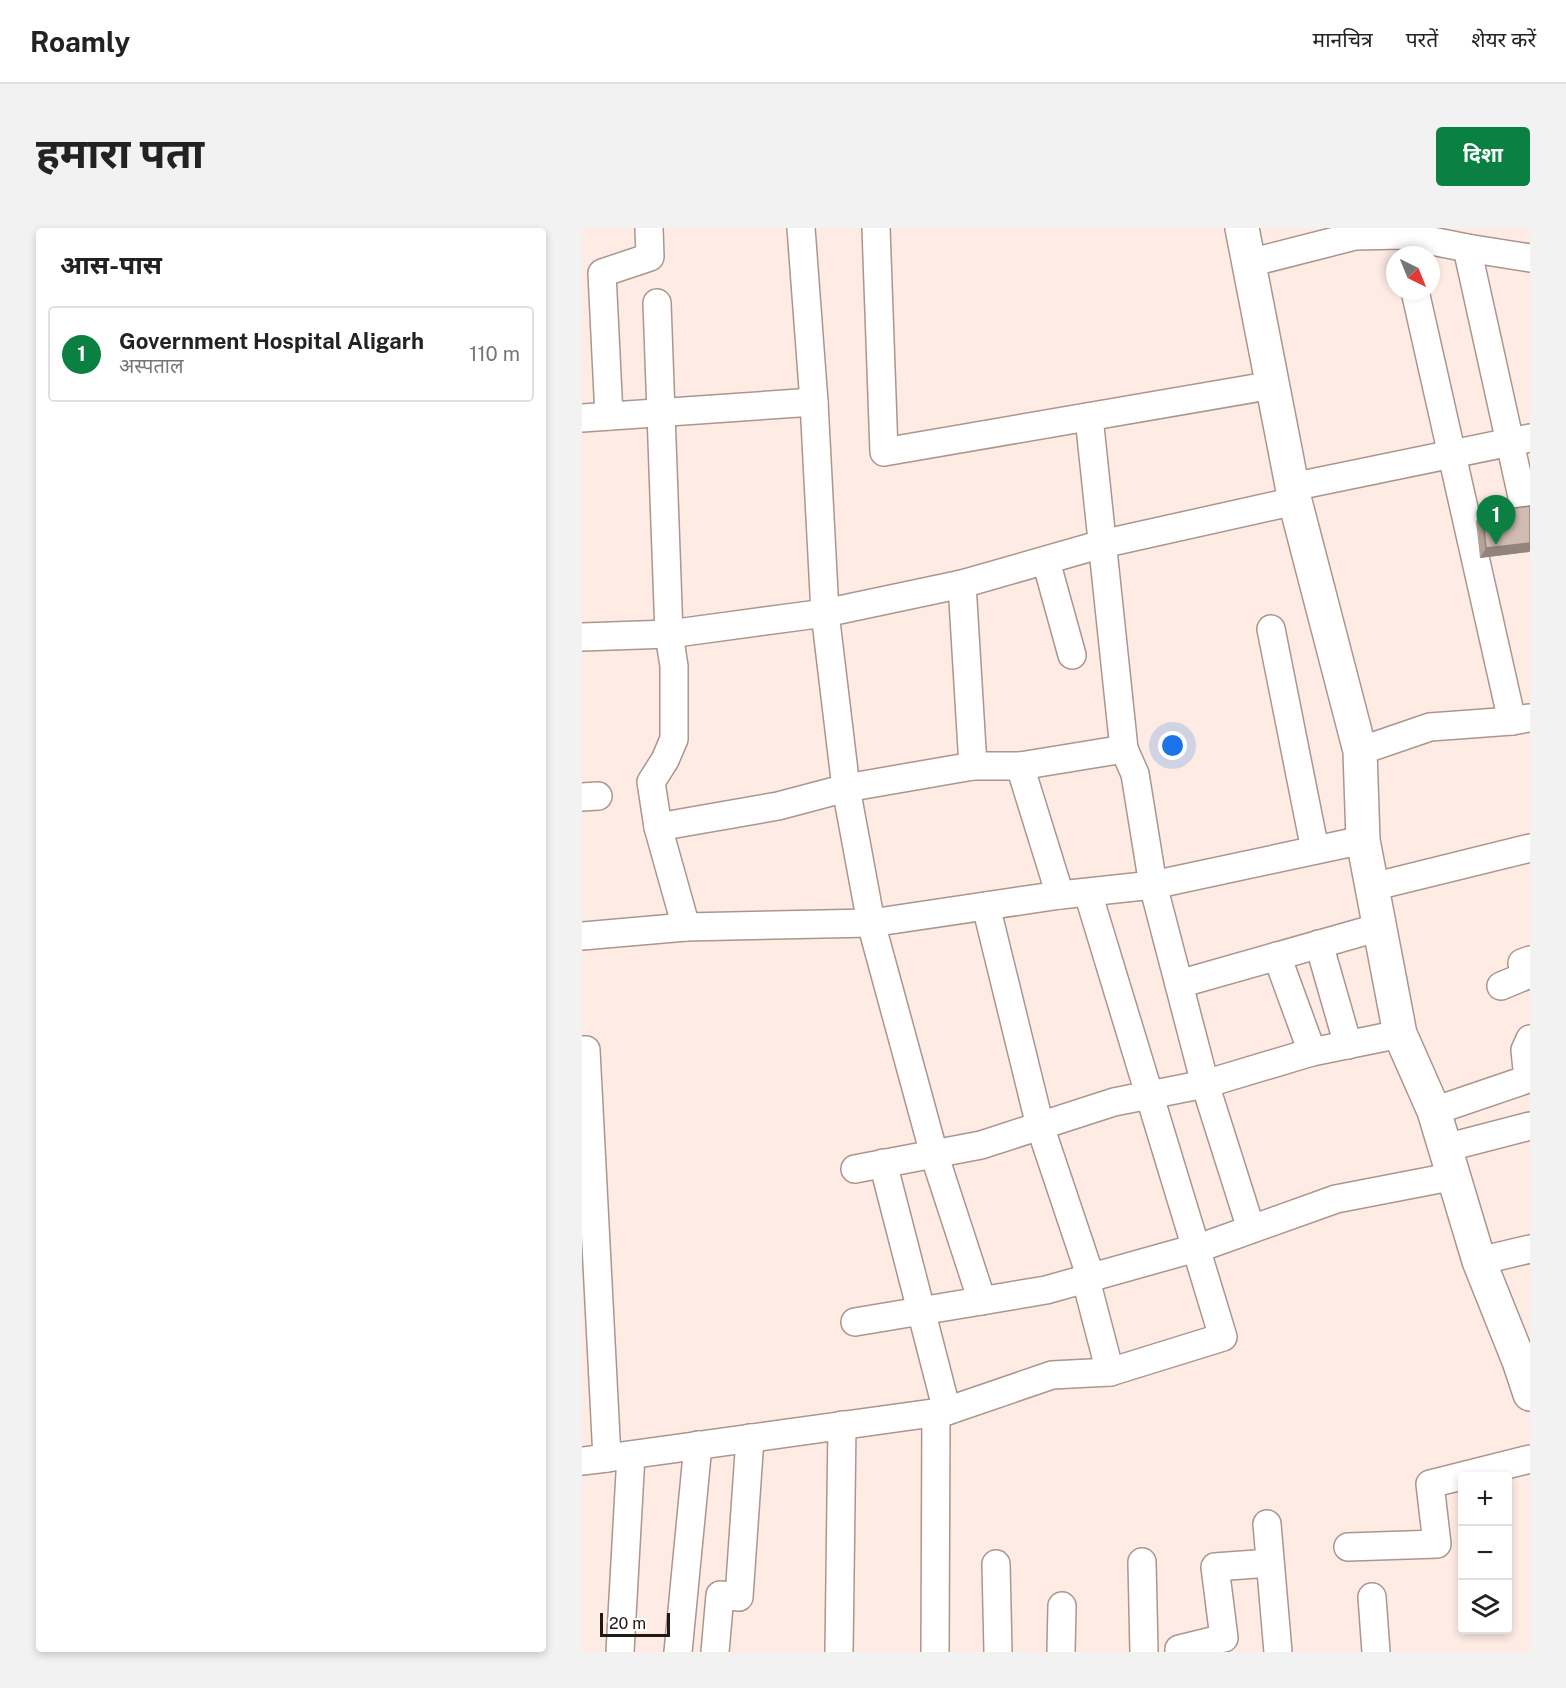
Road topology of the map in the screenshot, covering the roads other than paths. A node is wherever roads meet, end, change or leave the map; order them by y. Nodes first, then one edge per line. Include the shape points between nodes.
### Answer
1 (649, 228) edge
2 (801, 228) edge
3 (876, 228) edge
4 (1242, 228) edge
5 (1405, 245) edge
6 (1467, 248) junction
7 (1530, 258) edge
8 (1249, 263) junction
9 (1417, 300) edge
10 (657, 303) dead end
11 (1273, 385) junction
12 (814, 402) junction
13 (661, 412) junction
14 (609, 416) junction
15 (1089, 417) junction
16 (582, 418) edge
17 (1520, 440) edge
18 (1452, 454) junction
19 (1293, 494) junction
20 (1530, 533) edge
21 (1102, 544) junction
22 (1046, 561) junction
23 (962, 584) junction
24 (825, 613) junction
25 (1271, 630) dead end
26 (669, 634) junction
27 (582, 637) edge
28 (1072, 655) dead end
29 (1521, 720) edge
30 (1124, 749) junction
31 (1360, 751) junction
32 (973, 766) junction
33 (1020, 766) junction
34 (846, 788) junction
35 (658, 827) junction
36 (1363, 840) junction
37 (1530, 848) edge
38 (1315, 850) junction
39 (1153, 885) junction
40 (1372, 887) junction
41 (1088, 893) junction
42 (1060, 895) junction
43 (986, 906) junction
44 (871, 923) junction
45 (686, 927) junction
46 (1380, 927) junction
47 (582, 936) edge
48 (1319, 944) junction
49 (1277, 956) junction
50 (1530, 960) edge
51 (1179, 984) junction
52 (1501, 986) dead end
53 (1400, 1034) junction
54 (1530, 1039) edge
55 (1348, 1044) junction
56 (582, 1050) edge
57 (1312, 1052) junction
58 (1205, 1084) junction
59 (1148, 1096) junction
60 (1434, 1111) junction
61 (1040, 1126) junction
62 (1530, 1126) edge
63 (934, 1154) junction
64 (1450, 1162) junction
65 (883, 1163) junction
66 (855, 1169) dead end
67 (1251, 1229) junction
68 (1196, 1248) junction
69 (1530, 1249) edge
70 (1479, 1261) junction
71 (1089, 1279) junction
72 (982, 1301) junction
73 (921, 1311) junction
74 (855, 1322) dead end
75 (1525, 1360) edge
76 (1110, 1372) junction
77 (1530, 1394) edge
78 (941, 1412) junction
79 (842, 1425) junction
80 (750, 1438) junction
81 (698, 1445) junction
82 (607, 1458) edge
83 (1530, 1460) edge
84 (1267, 1524) dead end
85 (1348, 1547) dead end
86 (1142, 1562) dead end
87 (1270, 1563) junction
88 (996, 1564) dead end
89 (1372, 1597) dead end
90 (1062, 1606) dead end
91 (620, 1652) edge
92 (678, 1652) edge
93 (715, 1652) edge
94 (839, 1652) edge
95 (935, 1652) edge
96 (998, 1652) edge
97 (1061, 1652) edge
98 (1144, 1652) edge
99 (1179, 1652) edge
100 (1278, 1652) edge
101 (1376, 1652) edge

1 - 14 street via 650,257 602,273
2 - 12 street
3 - 15 street via 884,452
4 - 8 main road
5 - 6 street
5 - 8 street via 1354,236
6 - 7 street
6 - 17 street
8 - 11 main road
9 - 18 street
10 - 13 street
11 - 15 street
11 - 19 main road
12 - 13 street
12 - 24 street
13 - 14 street
13 - 26 street
14 - 16 street
15 - 21 street
17 - 18 street
17 - 20 street
18 - 19 street
18 - 29 street
19 - 21 street
19 - 31 main road
21 - 22 street
21 - 30 street
22 - 23 street
22 - 28 street
23 - 24 street
23 - 32 street
24 - 26 street
24 - 34 street
25 - 38 street
26 - 27 street
26 - 35 street via 674,666 674,739 651,782
29 - 31 street via 1430,728
30 - 33 street
30 - 39 street via 1136,774
31 - 36 main road
32 - 33 street
32 - 34 street
33 - 42 street
34 - 35 street via 778,806
34 - 44 street
35 - 45 street
36 - 38 street
36 - 40 main road
37 - 40 street
38 - 39 street
39 - 41 street
39 - 51 street
40 - 46 main road
41 - 42 street
41 - 59 street
42 - 43 street
43 - 44 street
43 - 61 street
44 - 45 street
44 - 63 street
45 - 47 street
46 - 48 street
46 - 53 main road
48 - 49 street
48 - 55 street
49 - 51 street
49 - 57 street
50 - 52 street via 1522,963 1525,976
51 - 58 street
53 - 55 street
53 - 60 main road
54 - 60 street via 1525,1050 1528,1079
55 - 57 street
56 - 82 street via 586,1050
57 - 58 street
58 - 59 street
58 - 67 street
59 - 61 street via 1114,1102
59 - 68 street
60 - 64 main road
61 - 63 street via 981,1145
61 - 71 street
62 - 64 street
63 - 65 street
63 - 72 street
64 - 67 street
64 - 70 main road
65 - 66 street
65 - 73 street
67 - 68 street
68 - 71 street
68 - 76 street via 1223,1337
69 - 70 street
70 - 75 main road
71 - 72 street
71 - 76 street
72 - 73 street
73 - 74 street
73 - 78 street
75 - 77 main road
76 - 78 street via 1052,1376
78 - 79 street
78 - 95 street
79 - 80 street
79 - 94 street
80 - 81 street
80 - 93 street via 739,1597 720,1595
81 - 82 street
81 - 92 street
82 - 91 street
83 - 85 street via 1430,1484 1437,1544
84 - 87 street
86 - 98 street
87 - 99 street via 1215,1567 1224,1638
87 - 100 street
88 - 96 street
89 - 101 street
90 - 97 street

